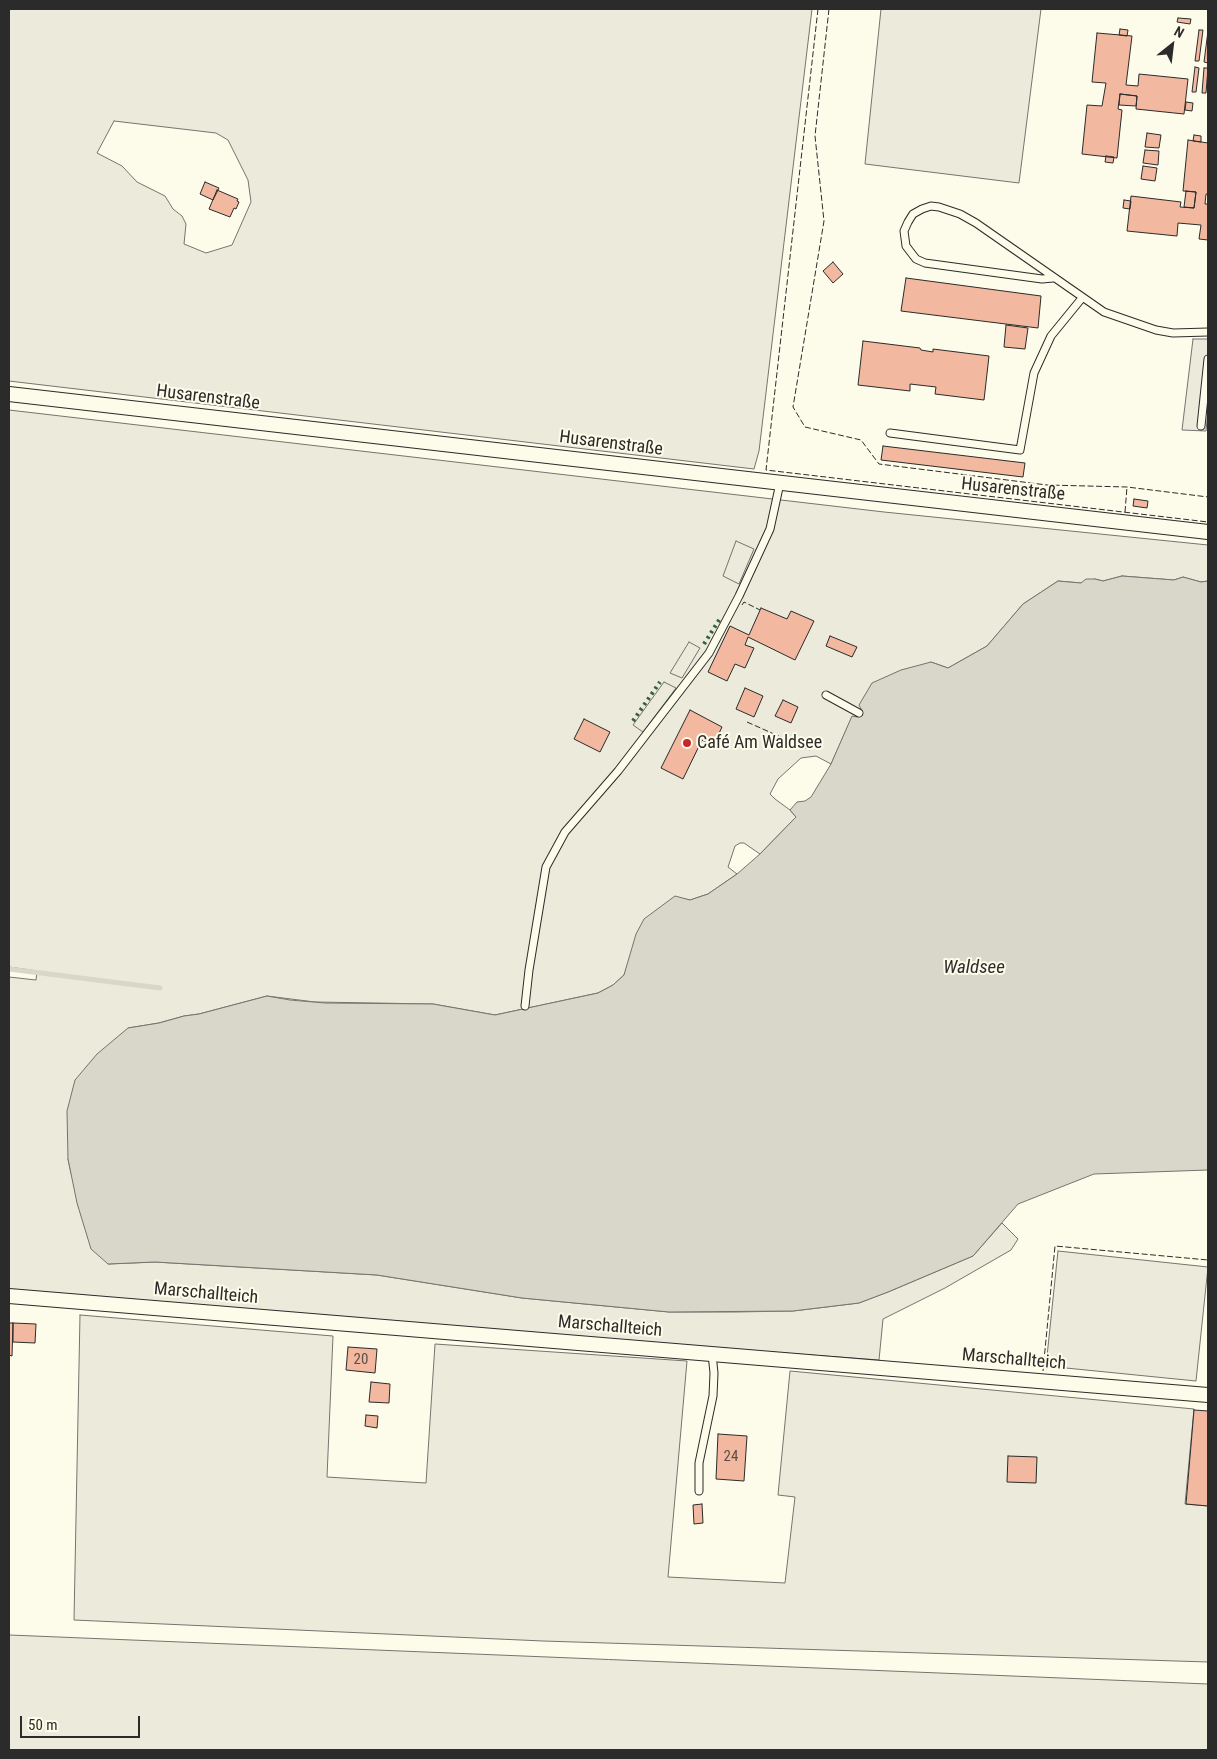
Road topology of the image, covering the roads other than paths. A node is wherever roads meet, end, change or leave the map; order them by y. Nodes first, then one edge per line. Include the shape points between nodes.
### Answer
1 (1053, 278) junction
2 (1082, 298) junction
3 (1208, 332) edge
4 (1208, 359) edge
5 (9, 394) edge
6 (1201, 426) dead end
7 (890, 433) dead end
8 (780, 483) junction
9 (1208, 532) edge
10 (826, 694) dead end
11 (859, 713) dead end
12 (525, 1006) dead end
13 (9, 1296) edge
14 (712, 1354) junction
15 (1208, 1395) edge
16 (699, 1491) dead end

1 - 1 lane via 976,223 939,207 931,206 913,214 904,232 906,246 916,259 925,263
1 - 2 lane
2 - 3 lane via 1104,312 1156,330
2 - 7 lane via 1051,336 1034,373 1020,450
4 - 6 lane
5 - 8 street, Husarenstraße
8 - 9 street, Husarenstraße
8 - 12 lane via 770,529 709,653 565,832 546,867
10 - 11 lane
13 - 14 street, Marschallteich
14 - 15 street, Marschallteich
14 - 16 lane via 713,1396 699,1463

